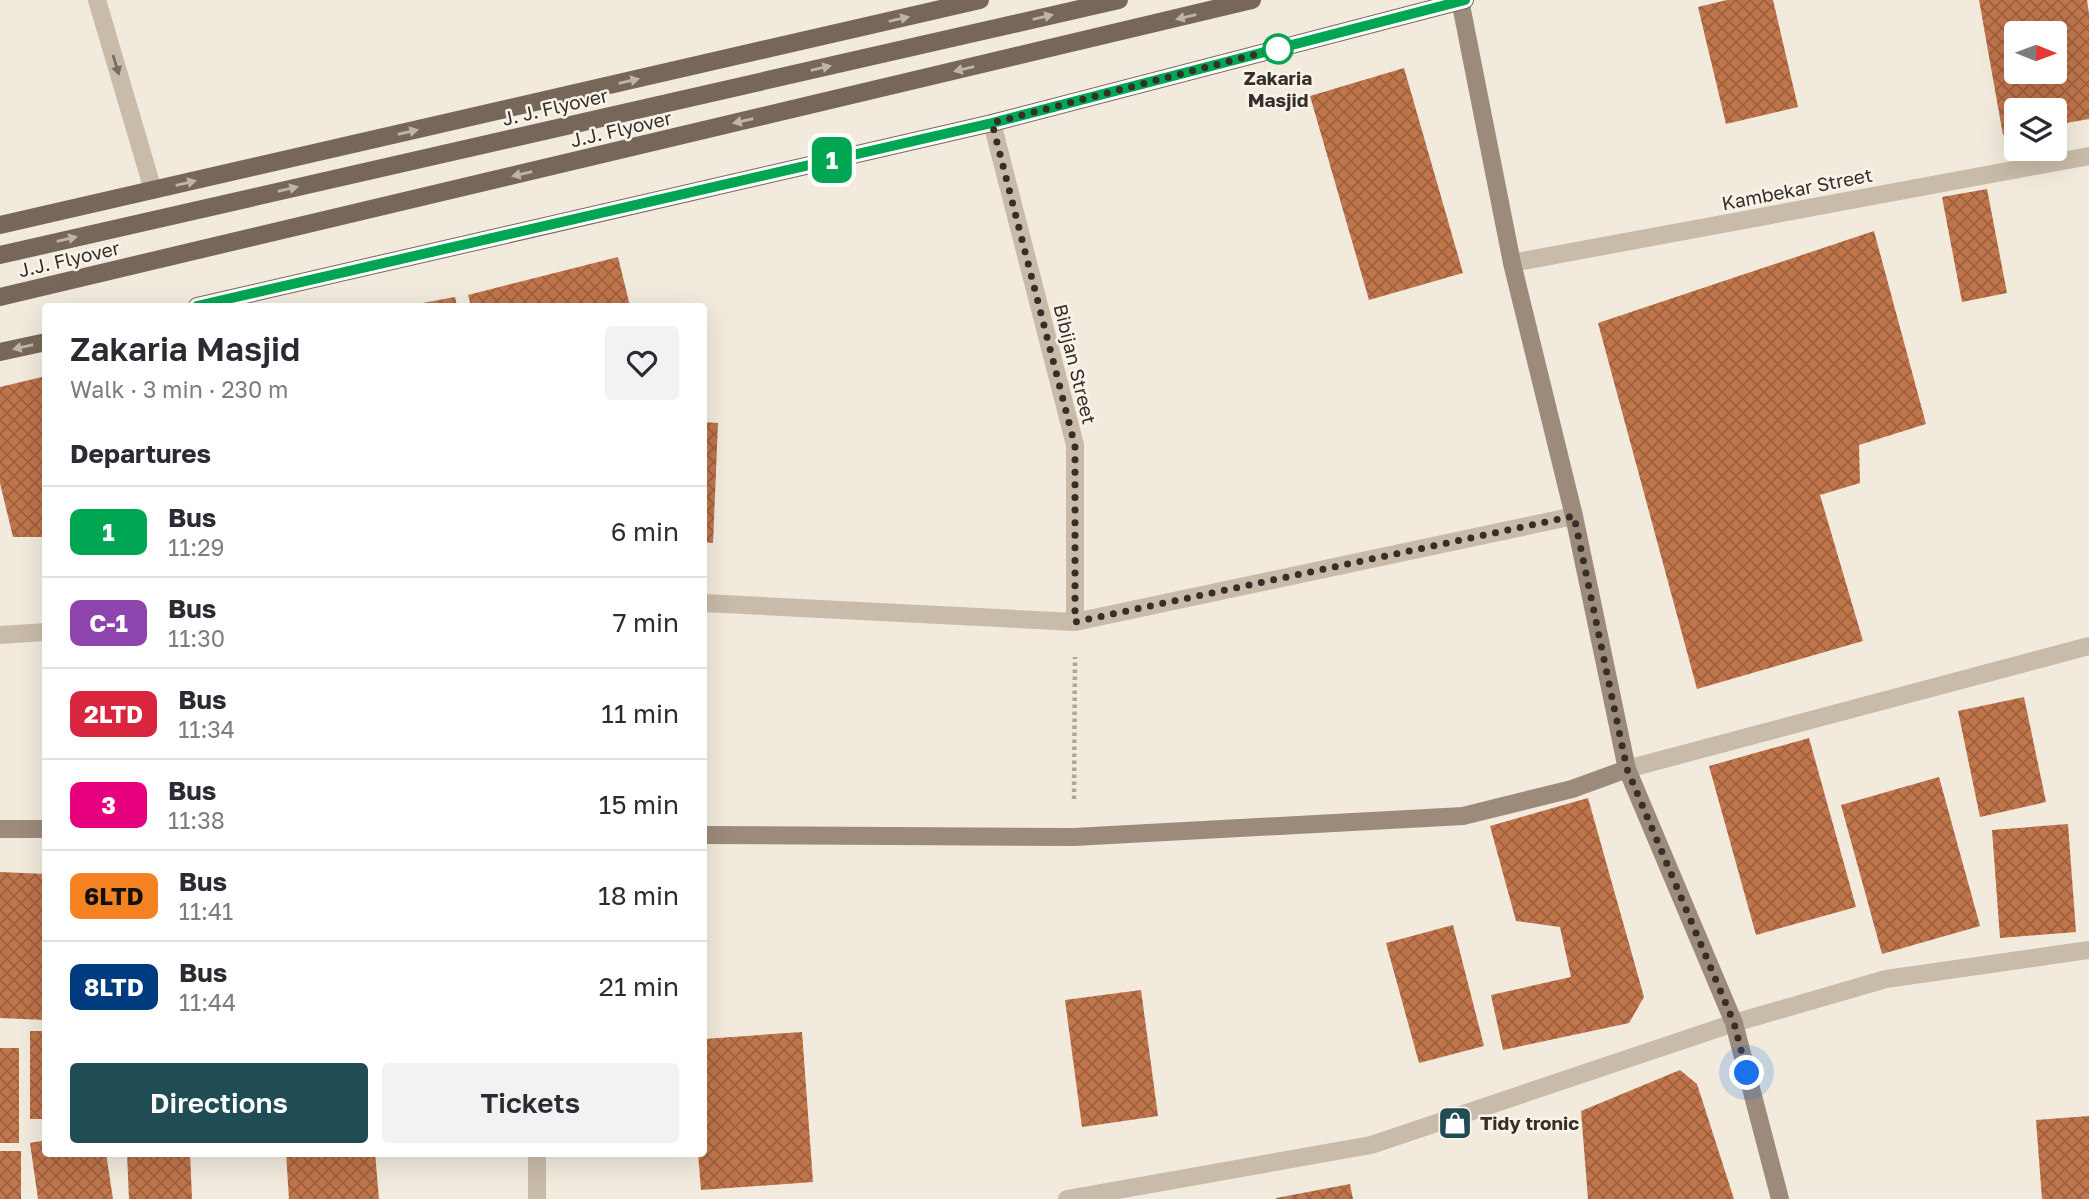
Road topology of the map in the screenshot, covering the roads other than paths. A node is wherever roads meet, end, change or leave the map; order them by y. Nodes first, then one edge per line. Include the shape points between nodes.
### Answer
1 (97, 0) edge
2 (980, 0) edge
3 (1119, 0) edge
4 (1252, 0) edge
5 (1462, 1) edge
6 (942, 4) edge
7 (992, 123) junction
8 (2089, 156) edge
9 (153, 190) junction
10 (0, 225) edge
11 (0, 254) edge
12 (1512, 263) junction
13 (0, 297) edge
14 (210, 303) edge
15 (42, 342) edge
16 (0, 352) edge
17 (1574, 516) junction
18 (707, 603) edge
19 (1075, 622) junction
20 (42, 632) edge
21 (0, 635) edge
22 (2089, 646) edge
23 (1627, 769) junction
24 (0, 829) edge
25 (42, 829) edge
26 (707, 835) edge
27 (2089, 950) edge
28 (1734, 1023) junction
29 (537, 1157) edge
30 (537, 1199) edge
31 (1068, 1199) edge
32 (1780, 1199) edge

1 -> 9 street
2 - 6 main road
11 -> 3 main road, J. J. Flyover, bridge
4 -> 13 main road, J.J. Flyover, bridge
5 - 7 main road
5 - 12 street
9 -> 6 main road
7 - 14 main road
7 - 19 street, Bibijan Street via 1075,446
8 - 12 street, Kambekar Street
9 - 10 main road
12 - 17 street
15 -> 16 main road
17 - 19 street
17 - 23 street
18 - 19 street
20 - 21 street
22 - 23 street
23 - 26 street via 1572,789 1463,816 1074,837
23 - 28 street
24 - 25 street
27 - 28 street via 1886,979
28 - 31 street via 1371,1145
28 - 32 street
29 - 30 street

